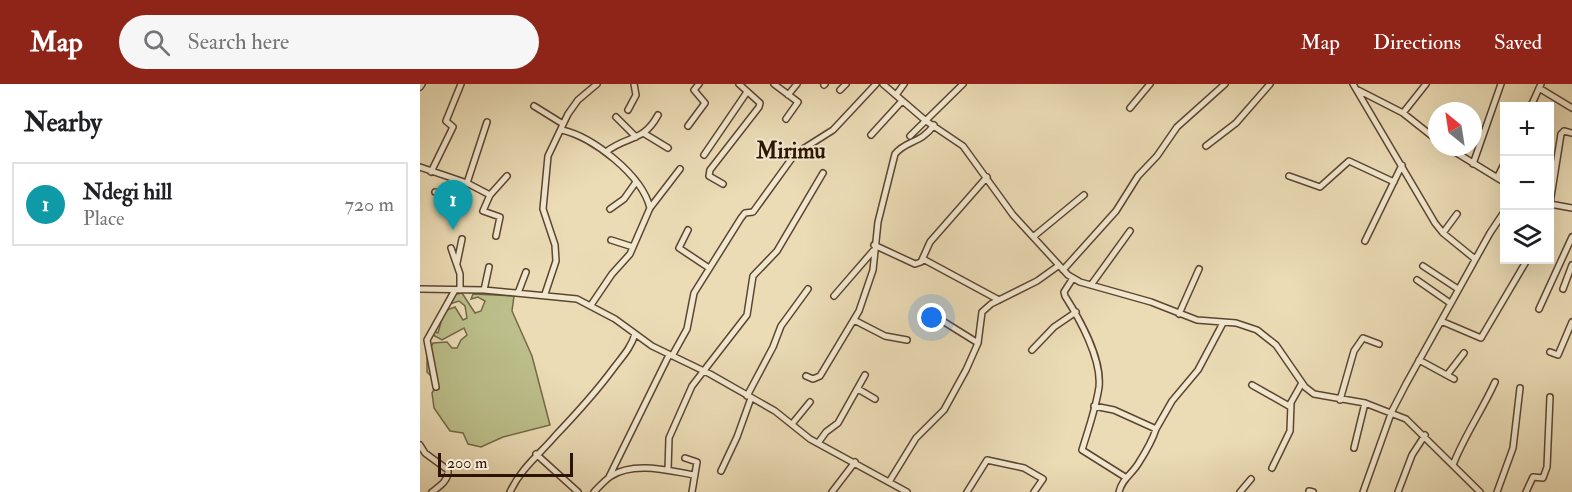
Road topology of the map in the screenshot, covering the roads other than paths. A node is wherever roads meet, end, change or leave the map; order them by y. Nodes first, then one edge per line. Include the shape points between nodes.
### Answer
1 (461, 84) edge
2 (597, 84) edge
3 (634, 84) edge
4 (699, 84) edge
5 (739, 84) edge
6 (774, 84) edge
7 (797, 84) edge
8 (846, 84) edge
9 (876, 84) edge
10 (883, 84) edge
11 (904, 84) edge
12 (963, 84) edge
13 (1150, 84) edge
14 (1225, 84) edge
15 (1270, 84) edge
16 (1426, 84) edge
17 (1501, 84) edge
18 (1355, 86) edge
19 (1540, 86) edge
20 (840, 90) dead end
21 (747, 92) junction
22 (788, 95) junction
23 (896, 95) junction
24 (902, 101) junction
25 (1533, 102) edge
26 (534, 106) dead end
27 (1130, 108) dead end
28 (1572, 108) edge
29 (628, 110) dead end
30 (1403, 113) junction
31 (658, 115) dead end
32 (616, 117) dead end
33 (786, 119) dead end
34 (926, 121) junction
35 (487, 122) dead end
36 (934, 125) junction
37 (688, 126) dead end
38 (562, 127) junction
39 (1428, 133) edge
40 (1572, 133) edge
41 (645, 134) junction
42 (871, 135) dead end
43 (910, 135) dead end
44 (636, 137) junction
45 (1206, 146) dead end
46 (668, 148) dead end
47 (606, 152) junction
48 (704, 155) dead end
49 (1461, 156) edge
50 (1473, 164) junction
51 (1402, 165) junction
52 (420, 168) edge
53 (680, 169) dead end
54 (432, 172) junction
55 (1500, 172) edge
56 (823, 173) dead end
57 (507, 176) dead end
58 (1289, 176) dead end
59 (987, 177) junction
60 (452, 178) junction
61 (1497, 178) junction
62 (1554, 178) edge
63 (1500, 180) edge
64 (636, 182) junction
65 (1394, 182) junction
66 (467, 183) junction
67 (723, 184) dead end
68 (435, 192) dead end
69 (490, 195) junction
70 (1084, 195) dead end
71 (451, 197) junction
72 (1554, 204) edge
73 (451, 208) dead end
74 (650, 208) junction
75 (1572, 208) edge
76 (610, 209) dead end
77 (1457, 214) dead end
78 (1500, 218) edge
79 (688, 230) dead end
80 (1130, 231) dead end
81 (1443, 233) junction
82 (496, 236) dead end
83 (1033, 237) junction
84 (1572, 237) edge
85 (462, 239) dead end
86 (611, 240) dead end
87 (1365, 241) dead end
88 (633, 247) junction
89 (451, 248) dead end
90 (874, 248) junction
91 (923, 259) junction
92 (1475, 259) junction
93 (457, 263) junction
94 (1525, 264) edge
95 (1572, 265) edge
96 (1423, 266) dead end
97 (489, 267) dead end
98 (709, 268) junction
99 (1061, 268) junction
100 (1199, 269) dead end
101 (526, 272) dead end
102 (1073, 278) junction
103 (1417, 280) dead end
104 (1091, 285) junction
105 (420, 289) edge
106 (807, 289) dead end
107 (1458, 289) junction
108 (1563, 289) dead end
109 (458, 290) junction
110 (484, 290) junction
111 (518, 293) junction
112 (545, 294) junction
113 (834, 296) dead end
114 (999, 300) junction
115 (1450, 303) junction
116 (591, 305) junction
117 (1539, 309) dead end
118 (1076, 312) junction
119 (1179, 314) junction
120 (933, 315) dead end
121 (854, 320) junction
122 (1441, 321) junction
123 (1572, 322) edge
124 (1223, 323) junction
125 (635, 334) junction
126 (908, 340) dead end
127 (978, 343) junction
128 (1379, 344) dead end
129 (1032, 350) dead end
130 (1550, 352) dead end
131 (1464, 353) dead end
132 (671, 356) junction
133 (1419, 360) junction
134 (703, 370) junction
135 (865, 375) dead end
136 (1447, 375) junction
137 (806, 376) dead end
138 (1454, 379) dead end
139 (1302, 382) junction
140 (1495, 382) dead end
141 (1252, 385) dead end
142 (436, 387) dead end
143 (1520, 387) dead end
144 (858, 389) junction
145 (749, 397) junction
146 (1550, 398) dead end
147 (875, 399) dead end
148 (1340, 400) junction
149 (810, 402) dead end
150 (1365, 403) junction
151 (1292, 404) junction
152 (1094, 406) junction
153 (1392, 411) junction
154 (792, 424) junction
155 (1156, 429) junction
156 (1425, 435) junction
157 (818, 443) junction
158 (420, 445) edge
159 (1354, 448) dead end
160 (536, 454) junction
161 (685, 458) dead end
162 (855, 462) junction
163 (1453, 465) junction
164 (1272, 468) dead end
165 (668, 470) junction
166 (721, 471) dead end
167 (694, 475) junction
168 (609, 477) junction
169 (1125, 477) junction
170 (1251, 479) dead end
171 (889, 482) junction
172 (1478, 489) edge
173 (597, 491) edge
174 (432, 492) edge
175 (510, 492) edge
176 (578, 492) edge
177 (692, 492) edge
178 (832, 492) edge
179 (907, 492) edge
180 (967, 492) edge
181 (1034, 492) edge
182 (1119, 492) edge
183 (1240, 492) edge
184 (1363, 492) edge
185 (1398, 492) edge
186 (1468, 492) edge
187 (1497, 492) edge
188 (1526, 492) edge

1 - 54 street via 446,121 453,127
2 - 38 street via 578,100
3 - 29 street via 636,95
4 - 37 street via 694,90 705,103
5 - 21 street
6 - 22 street
7 - 22 street
8 - 20 street
9 - 98 street via 833,130 795,154 753,212 741,218
10 - 23 street
11 - 23 street
12 - 34 street
13 - 27 street
14 - 99 street via 1177,127 1116,211
15 - 45 street via 1236,123
16 - 30 street
17 - 50 street
18 - 30 street
18 - 51 street
19 - 25 street
19 - 28 street
21 - 48 street
21 - 67 street via 760,103 759,107 710,170 710,176
22 - 33 street via 799,104
23 - 24 street
24 - 34 street
24 - 42 street
26 - 38 street
30 - 39 street
31 - 41 street
32 - 44 street
34 - 36 street
34 - 43 street
35 - 66 street
36 - 59 street via 963,146
36 - 90 street via 926,136 895,154
38 - 47 street
38 - 112 street via 548,156 543,193 543,209 556,253
40 - 62 street via 1561,134
41 - 44 street
41 - 46 street
44 - 47 street
47 - 64 street
49 - 50 street
50 - 61 street
51 - 65 street
51 - 81 street
52 - 54 street
53 - 74 street
54 - 60 street
55 - 61 street
56 - 134 street via 777,251 753,276 747,315
57 - 69 street
58 - 65 street via 1320,187 1349,161
59 - 83 street via 1006,207
59 - 91 street via 930,242
60 - 66 street
60 - 71 street
61 - 63 street
64 - 74 street
64 - 76 street via 624,199
65 - 87 street
66 - 69 street
68 - 71 street
69 - 82 street via 483,211 500,217
70 - 83 street
71 - 73 street
72 - 75 street
74 - 88 street
77 - 81 street
78 - 92 street
79 - 98 street via 680,248
80 - 104 street
81 - 92 street
83 - 99 street
84 - 117 street
85 - 93 street
86 - 88 street
88 - 116 street
89 - 93 street
90 - 91 street via 915,264
90 - 113 street
90 - 121 street via 873,270
91 - 114 street
92 - 107 street
93 - 109 street
94 - 122 street via 1481,338
95 - 108 street
96 - 107 street
97 - 110 street
98 - 132 street via 694,293 687,329
99 - 102 street
99 - 114 street
100 - 119 street
101 - 111 street
102 - 104 street
102 - 118 street via 1064,292
103 - 115 street
104 - 119 street
105 - 109 street
106 - 145 street via 781,326
107 - 115 street
109 - 110 street
109 - 142 street via 427,340
110 - 111 street
111 - 112 street
112 - 116 street via 577,298
114 - 127 street via 982,312
115 - 122 street
116 - 125 street
118 - 129 street via 1054,327
118 - 152 street via 1097,370 1099,388
119 - 124 street
120 - 127 street
121 - 126 street via 885,336
121 - 137 street via 820,376 814,380
122 - 133 street
123 - 130 street via 1558,355
124 - 139 street via 1247,325 1269,337
124 - 155 street via 1198,370 1172,401
125 - 132 street
125 - 160 street via 630,348 603,382
127 - 171 street via 944,410 916,438
128 - 148 street via 1363,338 1354,351
131 - 136 street
132 - 134 street
132 - 168 street
133 - 136 street
133 - 153 street
134 - 145 street
134 - 165 street via 669,438
135 - 144 street
136 - 138 street
139 - 148 street via 1314,394
139 - 151 street
140 - 163 street via 1464,436
141 - 151 street via 1283,404
143 - 187 street via 1514,448
144 - 147 street
144 - 157 street via 838,423
145 - 154 street
145 - 166 street
146 - 188 street via 1547,467 1543,478 1533,477
148 - 150 street
149 - 154 street
150 - 153 street
150 - 159 street
151 - 164 street via 1290,431
152 - 155 street via 1114,410
152 - 169 street via 1082,450
153 - 156 street
153 - 184 street
154 - 157 street
155 - 169 street via 1137,466
156 - 163 street
156 - 185 street via 1412,455
157 - 162 street
158 - 174 street via 448,470 442,484
160 - 175 street
160 - 176 street
161 - 167 street via 697,462
162 - 171 street
162 - 178 street
163 - 172 street
165 - 167 street
165 - 168 street via 628,470
167 - 177 street
168 - 173 street
169 - 182 street
170 - 183 street
171 - 179 street
172 - 186 street
180 - 181 street via 987,460 1024,468 1043,479

